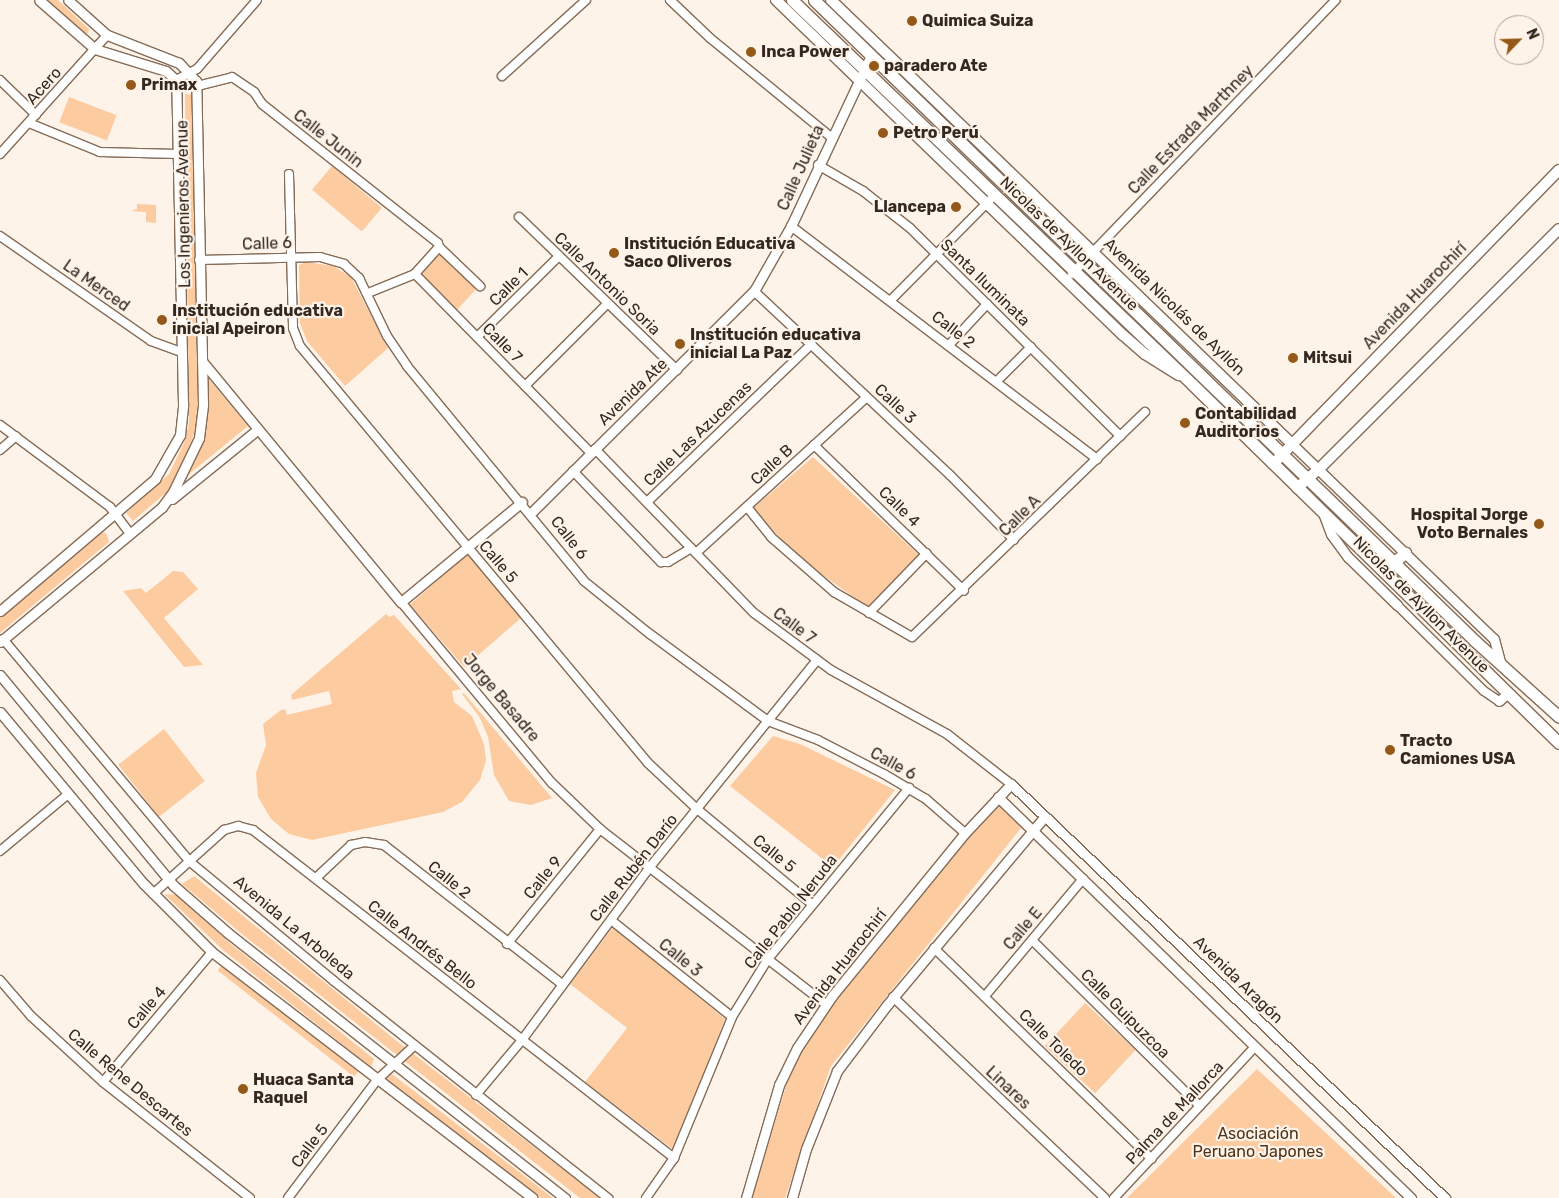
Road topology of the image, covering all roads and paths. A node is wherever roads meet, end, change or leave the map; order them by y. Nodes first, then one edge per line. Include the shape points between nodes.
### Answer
1 (39, 0) edge
2 (68, 0) edge
3 (257, 0) edge
4 (586, 0) edge
5 (670, 0) edge
6 (776, 0) edge
7 (792, 0) edge
8 (814, 0) edge
9 (831, 0) edge
10 (1336, 0) edge
11 (107, 35) junction
12 (95, 49) junction
13 (870, 55) junction
14 (190, 72) junction
15 (860, 74) junction
16 (502, 76) dead end
17 (0, 80) edge
18 (176, 80) junction
19 (197, 86) junction
20 (36, 115) junction
21 (29, 123) junction
22 (831, 137) junction
23 (0, 154) edge
24 (178, 154) junction
25 (818, 165) junction
26 (1559, 170) edge
27 (289, 174) dead end
28 (995, 195) junction
29 (986, 204) junction
30 (519, 217) dead end
31 (791, 226) junction
32 (1559, 229) edge
33 (0, 236) edge
34 (439, 246) junction
35 (1093, 251) junction
36 (936, 254) junction
37 (559, 256) junction
38 (291, 258) junction
39 (199, 260) junction
40 (1084, 260) junction
41 (1074, 271) junction
42 (415, 274) junction
43 (1066, 280) junction
44 (480, 286) dead end
45 (754, 291) junction
46 (368, 293) junction
47 (891, 300) junction
48 (608, 303) junction
49 (987, 304) junction
50 (477, 338) junction
51 (812, 344) junction
52 (949, 345) junction
53 (1031, 347) junction
54 (181, 352) junction
55 (202, 361) junction
56 (677, 370) junction
57 (997, 381) junction
58 (1192, 384) junction
59 (525, 386) junction
60 (867, 396) junction
61 (1145, 412) dead end
62 (0, 425) edge
63 (257, 430) junction
64 (16, 436) junction
65 (1120, 436) junction
66 (1292, 444) junction
67 (814, 445) junction
68 (0, 450) edge
69 (593, 451) junction
70 (1282, 454) junction
71 (1097, 459) junction
72 (1273, 464) junction
73 (1319, 470) junction
74 (573, 471) junction
75 (1306, 477) junction
76 (1297, 488) junction
77 (522, 502) junction
78 (647, 502) junction
79 (162, 507) junction
80 (747, 507) junction
81 (531, 513) junction
82 (1322, 513) junction
83 (116, 514) junction
84 (129, 532) junction
85 (1014, 540) junction
86 (468, 548) junction
87 (694, 550) junction
88 (1405, 552) junction
89 (927, 553) junction
90 (1394, 562) junction
91 (1383, 571) junction
92 (964, 591) junction
93 (401, 602) junction
94 (1397, 605) joint
95 (0, 611) edge
96 (869, 613) junction
97 (2, 640) edge
98 (817, 660) junction
99 (1500, 661) junction
100 (0, 675) edge
101 (1508, 692) junction
102 (1499, 701) joint
103 (0, 712) edge
104 (1559, 717) edge
105 (768, 721) junction
106 (1559, 743) edge
107 (1011, 784) junction
108 (909, 788) junction
109 (67, 795) junction
110 (998, 797) junction
111 (698, 809) junction
112 (1044, 816) junction
113 (600, 829) junction
114 (1032, 830) junction
115 (966, 833) junction
116 (0, 851) edge
117 (189, 861) junction
118 (650, 867) junction
119 (316, 878) junction
120 (168, 880) junction
121 (1083, 880) junction
122 (153, 894) junction
123 (812, 904) junction
124 (611, 920) junction
125 (1032, 940) junction
126 (507, 944) junction
127 (934, 948) junction
128 (212, 952) junction
129 (768, 959) junction
130 (0, 980) edge
131 (563, 985) junction
132 (985, 996) junction
133 (893, 997) junction
134 (826, 1004) junction
135 (732, 1017) junction
136 (522, 1040) junction
137 (414, 1046) junction
138 (1255, 1047) junction
139 (393, 1064) junction
140 (377, 1080) junction
141 (103, 1082) junction
142 (476, 1095) junction
143 (1200, 1106) junction
144 (674, 1158) junction
145 (1152, 1159) junction
146 (250, 1198) edge
147 (288, 1198) edge
148 (533, 1198) edge
149 (565, 1198) edge
150 (608, 1198) edge
151 (646, 1198) edge
152 (746, 1198) edge
153 (792, 1198) edge
154 (1105, 1198) edge
155 (1114, 1198) edge
156 (1411, 1198) edge
157 (1445, 1198) edge

1 - 12 street
2 - 11 street
3 - 14 street via 197,69
4 - 16 street
5 - 22 street via 710,38
6 - 15 main road
7 - 15 main road, Nicolas de Ayllon Avenue
8 - 13 main road
9 - 35 main road, Avenida Nicolás de Ayllón
10 - 35 street, Calle Estrada Marthney
11 - 12 street, Acero
11 - 14 street via 180,63
12 - 18 street via 166,71
12 - 20 street, Acero
13 - 15 street, Calle Julieta
13 - 40 main road, Nicolas de Ayllon Avenue
14 - 18 street
14 - 19 street, Los Ingenieros Avenue
15 - 22 street, Calle Julieta
15 - 28 main road, Nicolas de Ayllon Avenue
15 - 29 main road
17 - 20 street
18 - 24 street, Los Ingenieros Avenue
19 - 34 street, Calle Junin via 232,77
19 - 39 street, Los Ingenieros Avenue
20 - 21 street, Acero
21 - 23 street, Acero
21 - 24 street via 100,152
22 - 25 street, Calle Julieta
24 - 54 street, Los Ingenieros Avenue
25 - 31 street, Calle Julieta
25 - 36 street, Santa Iluminata via 885,206
26 - 66 main road, Avenida Huarochirí
27 - 38 street, Calle 5
28 - 29 street
28 - 41 main road, Nicolas de Ayllon Avenue
29 - 36 street
29 - 43 main road
30 - 37 street, Calle Antonio Soria
31 - 45 street, Calle Julieta
31 - 47 street, Calle 2
32 - 73 main road
33 - 54 street, La Merced via 151,341
34 - 42 street
34 - 44 street
35 - 40 street, Calle Estrada Marthney
35 - 66 main road, Avenida Nicolás de Ayllón
36 - 47 street
36 - 49 street, Santa Iluminata
37 - 48 street, Calle Antonio Soria
37 - 50 street, Calle 1
38 - 39 street, Calle 6
38 - 46 street, Calle 6 via 335,259 350,268
38 - 86 street, Calle 5 via 293,328 300,346
39 - 55 street, Los Ingenieros Avenue
40 - 41 street, Calle Estrada Marthney
40 - 70 main road, Nicolas de Ayllon Avenue
41 - 43 street, Calle Estrada Marthney
41 - 58 main road, Nicolas de Ayllon Avenue
42 - 46 street
42 - 50 street, Calle 7
43 - 58 main road via 1145,354
45 - 51 street, Calle 3
45 - 56 street, Avenida Ate
46 - 77 street, Calle 6 via 385,331 407,366
47 - 52 street, Calle 2
48 - 56 street, Calle Antonio Soria
48 - 59 street
49 - 52 street
49 - 53 street, Santa Iluminata
50 - 59 street, Calle 7
51 - 60 street, Calle 3
51 - 78 street, Calle Las Azucenas
52 - 57 street, Calle 2
53 - 57 street
53 - 65 street, Santa Iluminata
54 - 83 street, Los Ingenieros Avenue via 183,404 180,434 156,479
55 - 63 street, Jorge Basadre
55 - 79 street, Los Ingenieros Avenue via 199,438 173,492
56 - 69 street, Avenida Ate
57 - 71 street, Calle 2
58 - 72 main road, Nicolas de Ayllon Avenue
59 - 69 street, Calle 7
60 - 67 street, Calle B
60 - 85 street, Calle 3
61 - 65 street, Calle A
62 - 64 street
63 - 79 street
63 - 93 street, Jorge Basadre
64 - 68 street
64 - 83 street
65 - 71 street, Calle A
66 - 70 main road, Avenida Huarochirí
66 - 73 street, Avenida Nicolás de Ayllón
67 - 80 street, Calle B
67 - 89 street, Calle 4
69 - 74 street, Avenida Ate
69 - 78 street, Calle 7
70 - 72 main road, Avenida Huarochirí
70 - 75 main road, Nicolas de Ayllon Avenue
71 - 85 street, Calle A
72 - 76 main road, Nicolas de Ayllon Avenue
73 - 75 main road
73 - 88 street, Avenida Nicolás de Ayllón
74 - 81 street, Avenida Ate
74 - 87 street, Calle B via 661,562
75 - 76 main road
75 - 90 main road, Nicolas de Ayllon Avenue
76 - 82 main road, Nicolas de Ayllon Avenue
77 - 81 street, Calle 6
77 - 86 street
78 - 87 street, Calle 7
79 - 84 street, Los Ingenieros Avenue
80 - 87 street, Calle B
80 - 96 street via 771,536 803,566 834,592
81 - 105 street, Calle 6 via 584,581
82 - 91 main road, Nicolas de Ayllon Avenue
82 - 94 street, Nicolas de Ayllon Avenue via 1331,534 1348,556
83 - 84 street
83 - 95 street, Los Ingenieros Avenue
84 - 97 street, Los Ingenieros Avenue
85 - 92 street, Calle A
86 - 93 street
86 - 111 street, Calle 5 via 648,763
87 - 98 street, Calle 7 via 754,613
88 - 90 main road
88 - 99 street, Avenida Nicolás de Ayllón via 1494,639
89 - 92 street, Calle 4
89 - 96 street
90 - 91 main road
90 - 99 main road, Nicolas de Ayllon Avenue
91 - 101 main road, Nicolas de Ayllon Avenue
92 - 96 street, Calle A via 912,637
93 - 113 street, Jorge Basadre via 552,783
94 - 102 street, Nicolas de Ayllon Avenue via 1484,691
97 - 117 street, Avenida La Arboleda
98 - 105 street, Calle Rubén Darío
98 - 107 street, Calle 7 via 877,698 947,734
99 - 104 main road, Nicolas de Ayllon Avenue
100 - 120 street
101 - 102 street, Nicolas de Ayllon Avenue
101 - 106 main road, Nicolas de Ayllon Avenue
103 - 109 street
105 - 108 street, Calle 6 via 818,740
105 - 111 street, Calle Rubén Darío
107 - 110 street, Avenida Huarochirí
107 - 112 street, Avenida Aragón
108 - 115 street, Calle 6
108 - 123 street, Calle Pablo Neruda
109 - 116 street
109 - 122 street
110 - 114 street
110 - 115 street, Avenida Huarochirí
111 - 118 street, Calle Rubén Darío
111 - 123 street, Calle 5
112 - 114 street
112 - 157 street, Avenida Aragón
113 - 118 street, Jorge Basadre
113 - 126 street, Calle 9
114 - 121 street
114 - 127 street
115 - 134 street, Avenida Huarochirí
117 - 119 street, Calle Andrés Bello via 224,830 243,827 253,830
117 - 120 street, Calle Andrés Bello
117 - 137 street, Avenida La Arboleda
118 - 124 street, Calle Rubén Darío
118 - 129 street, Jorge Basadre
119 - 126 street, Calle 2 via 351,845 365,842 384,845
119 - 136 street, Calle Andrés Bello
120 - 122 street, Calle Andrés Bello
120 - 139 street via 228,934
121 - 125 street, Calle E
121 - 138 street
122 - 128 street
123 - 129 street, Calle Pablo Neruda
124 - 131 street, Calle Rubén Darío
124 - 135 street, Calle 3
125 - 132 street, Calle E
125 - 143 street, Calle Guipuzcoa
126 - 131 street, Calle 2
127 - 132 street, Calle Toledo
127 - 133 street
128 - 140 street
128 - 141 street, Calle 4
129 - 134 street, Jorge Basadre
129 - 135 street, Calle Pablo Neruda
130 - 141 street, Calle Rene Descartes via 31,1016
131 - 136 street, Calle Rubén Darío
132 - 145 street, Calle Toledo
133 - 153 street via 833,1077
133 - 154 street, Linares
134 - 152 street, Avenida Huarochirí via 782,1078
135 - 144 street, Calle Pablo Neruda
136 - 142 street, Calle Rubén Darío
136 - 144 street, Calle Andrés Bello
137 - 139 street, Calle 5
137 - 142 street, Avenida La Arboleda
138 - 143 street, Palma de Mallorca
138 - 156 street
139 - 140 street, Calle 5
139 - 149 street
140 - 147 street, Calle 5
140 - 148 street
141 - 146 street, Calle Rene Descartes
142 - 150 street, Avenida La Arboleda
143 - 145 street, Palma de Mallorca
144 - 151 street, Calle Pablo Neruda
145 - 155 street, Palma de Mallorca

